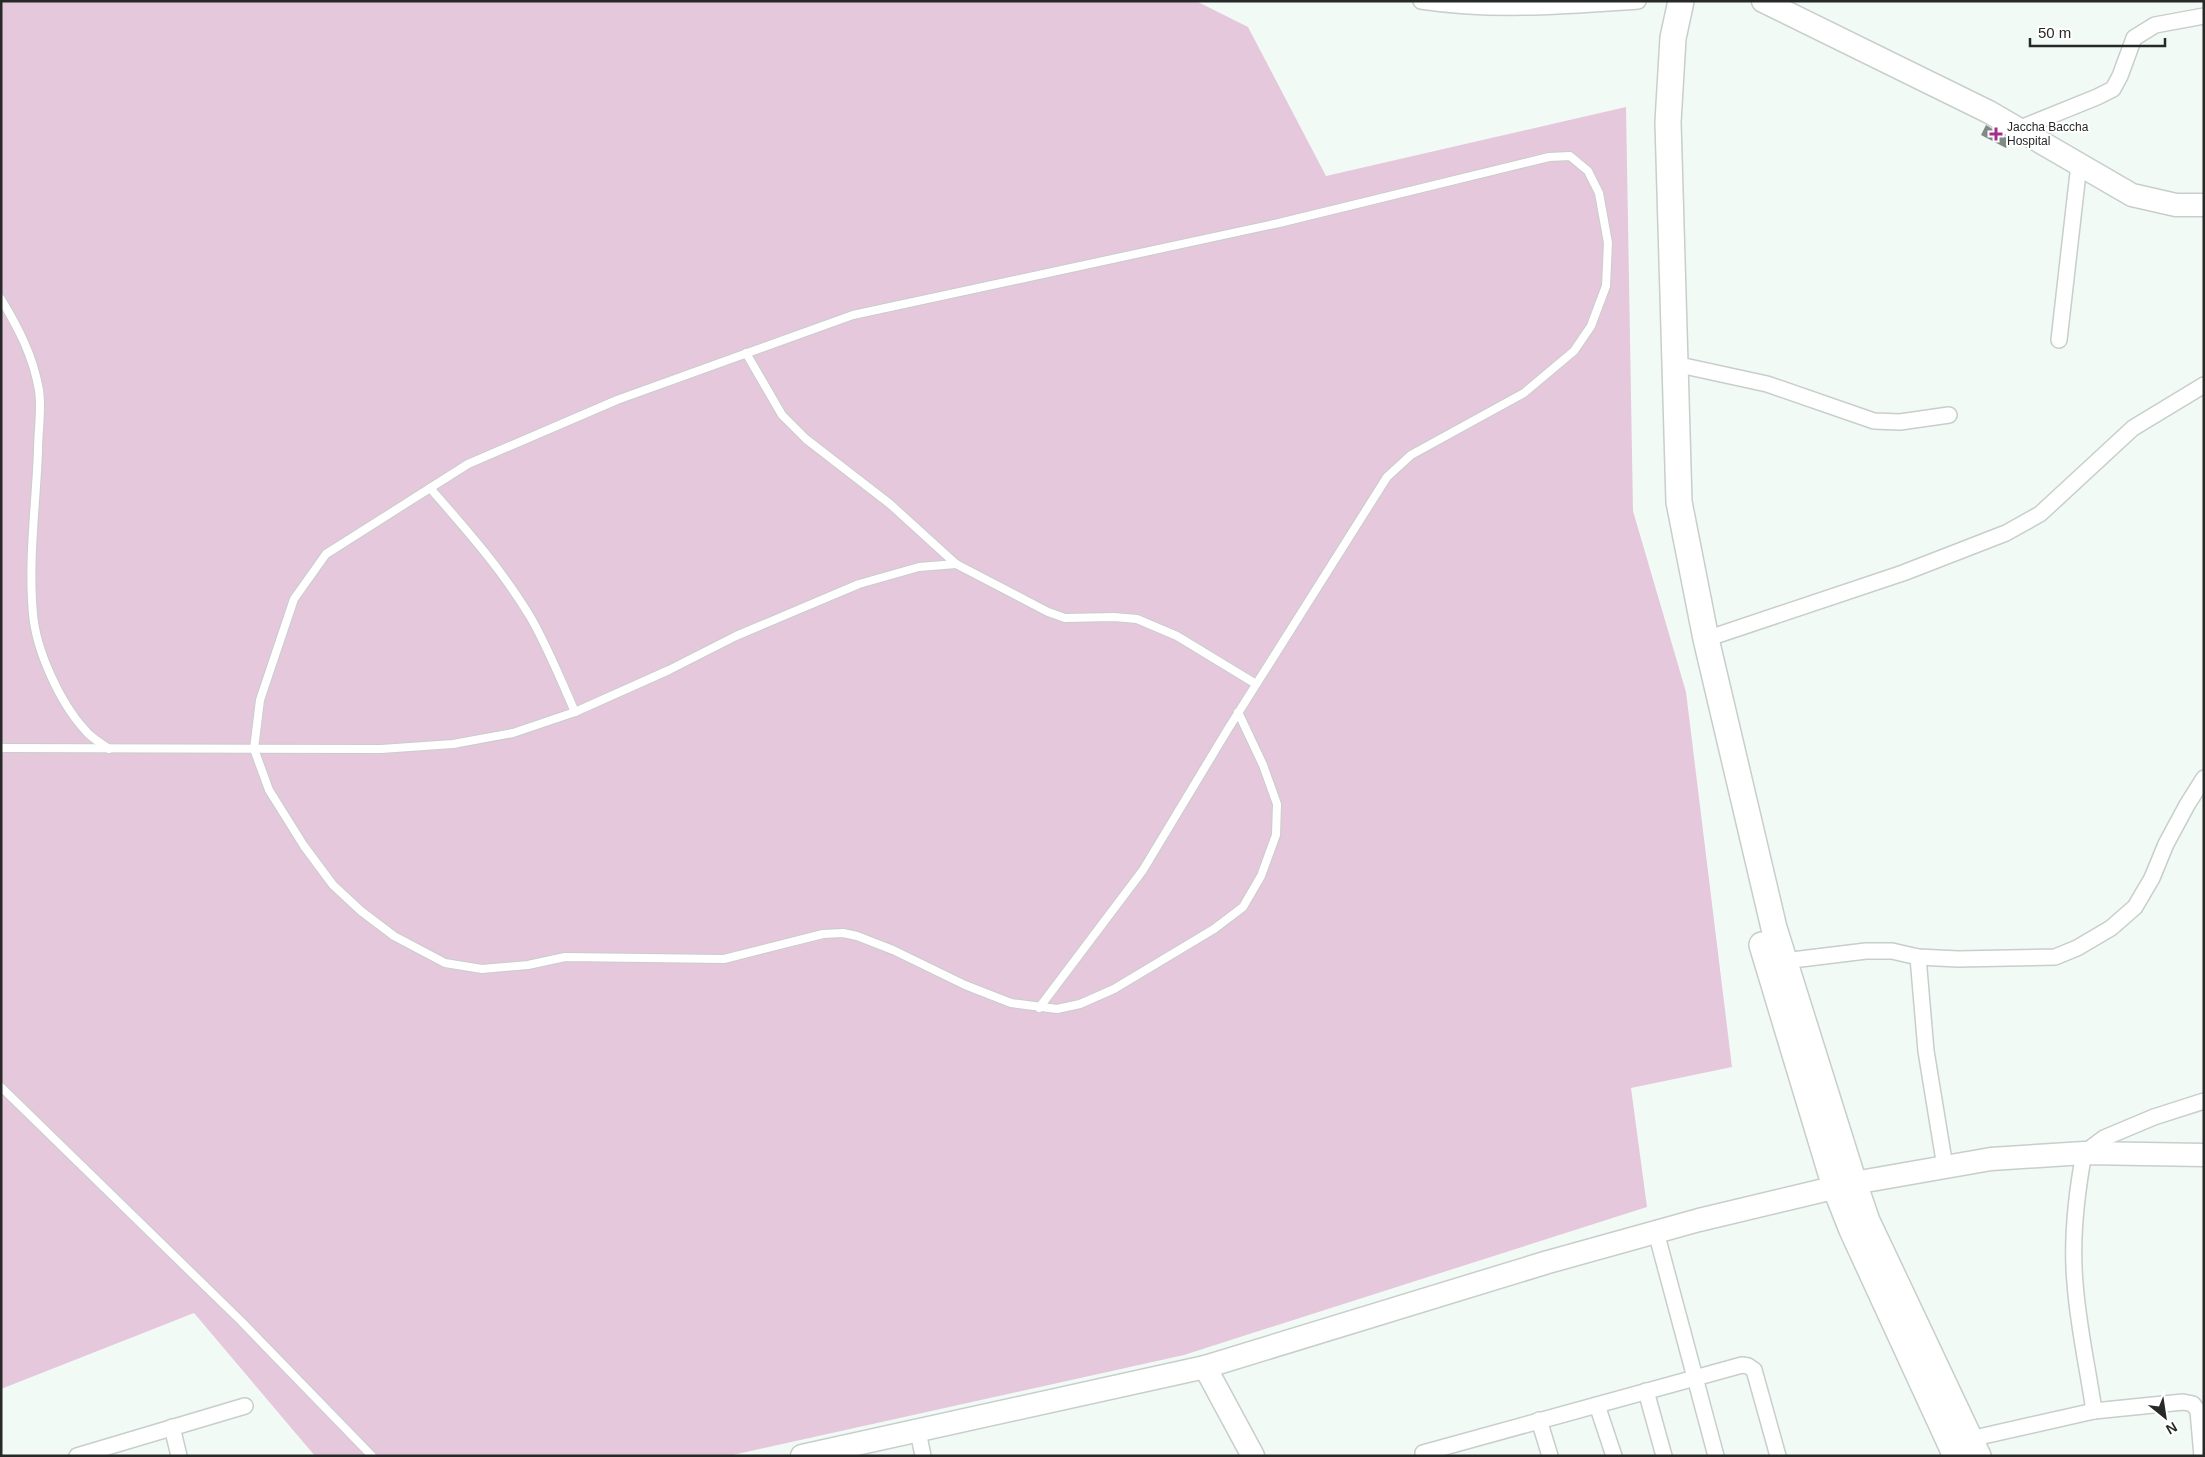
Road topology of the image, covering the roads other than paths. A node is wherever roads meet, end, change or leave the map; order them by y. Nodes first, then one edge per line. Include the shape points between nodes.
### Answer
1 (1421, 1) edge
2 (1638, 1) edge
3 (1664, 1) edge
4 (1681, 1) edge
5 (1763, 1) edge
6 (2204, 16) edge
7 (2018, 129) junction
8 (2079, 164) junction
9 (2204, 205) edge
10 (1, 299) edge
11 (2059, 340) dead end
12 (746, 354) junction
13 (1675, 364) junction
14 (2204, 384) edge
15 (1949, 415) dead end
16 (430, 488) junction
17 (956, 564) junction
18 (1706, 639) junction
19 (1256, 684) junction
20 (575, 712) junction
21 (1238, 712) junction
22 (1, 748) edge
23 (109, 749) junction
24 (254, 749) junction
25 (2204, 778) edge
26 (1918, 957) junction
27 (1784, 960) junction
28 (1039, 1008) junction
29 (1, 1087) edge
30 (2204, 1101) edge
31 (2084, 1154) junction
32 (2204, 1155) edge
33 (1945, 1167) junction
34 (1844, 1185) junction
35 (1656, 1232) junction
36 (1204, 1368) junction
37 (1695, 1378) junction
38 (1646, 1391) junction
39 (1597, 1404) junction
40 (245, 1406) dead end
41 (2094, 1411) junction
42 (1539, 1420) junction
43 (172, 1427) junction
44 (918, 1431) junction
45 (1968, 1450) edge
46 (1423, 1453) dead end
47 (77, 1456) edge
48 (179, 1456) edge
49 (372, 1456) edge
50 (802, 1456) edge
51 (923, 1456) edge
52 (1253, 1456) edge
53 (1550, 1456) edge
54 (1614, 1456) edge
55 (1664, 1456) edge
56 (1716, 1456) edge
57 (1778, 1456) edge
58 (2202, 1456) edge

1 - 2 street via 1459,7 1527,8
3 - 34 main road via 1657,41 1652,124 1664,512 1759,935
4 - 13 main road via 1673,38 1668,122
5 - 7 street
6 - 7 street via 2155,25 2134,38 2113,89
7 - 8 street
8 - 9 street via 2132,195 2176,205
8 - 11 street
10 - 23 lane via 21,332 39,392 32,576 33,615 41,651 72,715 86,732
12 - 16 lane via 616,400 468,464
12 - 17 lane via 782,415 806,439 890,504
12 - 19 lane via 853,315 1279,223 1549,157 1570,156 1588,171 1599,193 1608,243 1606,286 1591,326 1574,351 1524,393 1411,455 1387,477
13 - 15 street via 1768,384 1874,421 1900,422
13 - 18 main road via 1679,502
14 - 18 street via 2134,428 2040,514 2006,533 1903,573
16 - 20 lane via 487,554 531,618
16 - 24 lane via 326,554 294,599 260,700
17 - 19 lane via 1065,618 1137,619 1176,636
17 - 20 lane via 919,567 858,584 736,636
18 - 27 main road
19 - 21 lane
20 - 24 lane via 513,733 453,744 381,749
21 - 28 lane via 1143,870
21 - 28 lane via 1277,804 1276,836 1262,876 1243,907 1214,929 1114,989 1080,1004 1057,1009
22 - 23 lane
23 - 24 lane
24 - 28 lane via 269,790 304,846 334,885 394,936 445,963 482,970 564,958 724,959 822,934 843,933 893,950 1011,1003
25 - 26 street via 2135,907 2111,928 2055,957
26 - 27 street via 1892,951 1866,951
26 - 33 street via 1926,1051
27 - 34 main road
29 - 49 lane via 241,1321
30 - 31 street via 2104,1138
31 - 32 street
31 - 33 street via 1991,1159
31 - 41 street via 2076,1202 2075,1281
33 - 34 street
34 - 35 street
34 - 45 main road via 1852,1230
35 - 36 street
35 - 37 street
36 - 44 street
36 - 52 street
37 - 38 street
37 - 56 street
37 - 57 street via 1742,1365 1754,1370
38 - 39 street
38 - 55 street
39 - 42 street
39 - 54 street
40 - 43 street
41 - 45 street
41 - 58 street via 2183,1402 2193,1404 2198,1411
42 - 46 street
42 - 53 street
43 - 47 street
43 - 48 street
44 - 50 street
44 - 51 street

